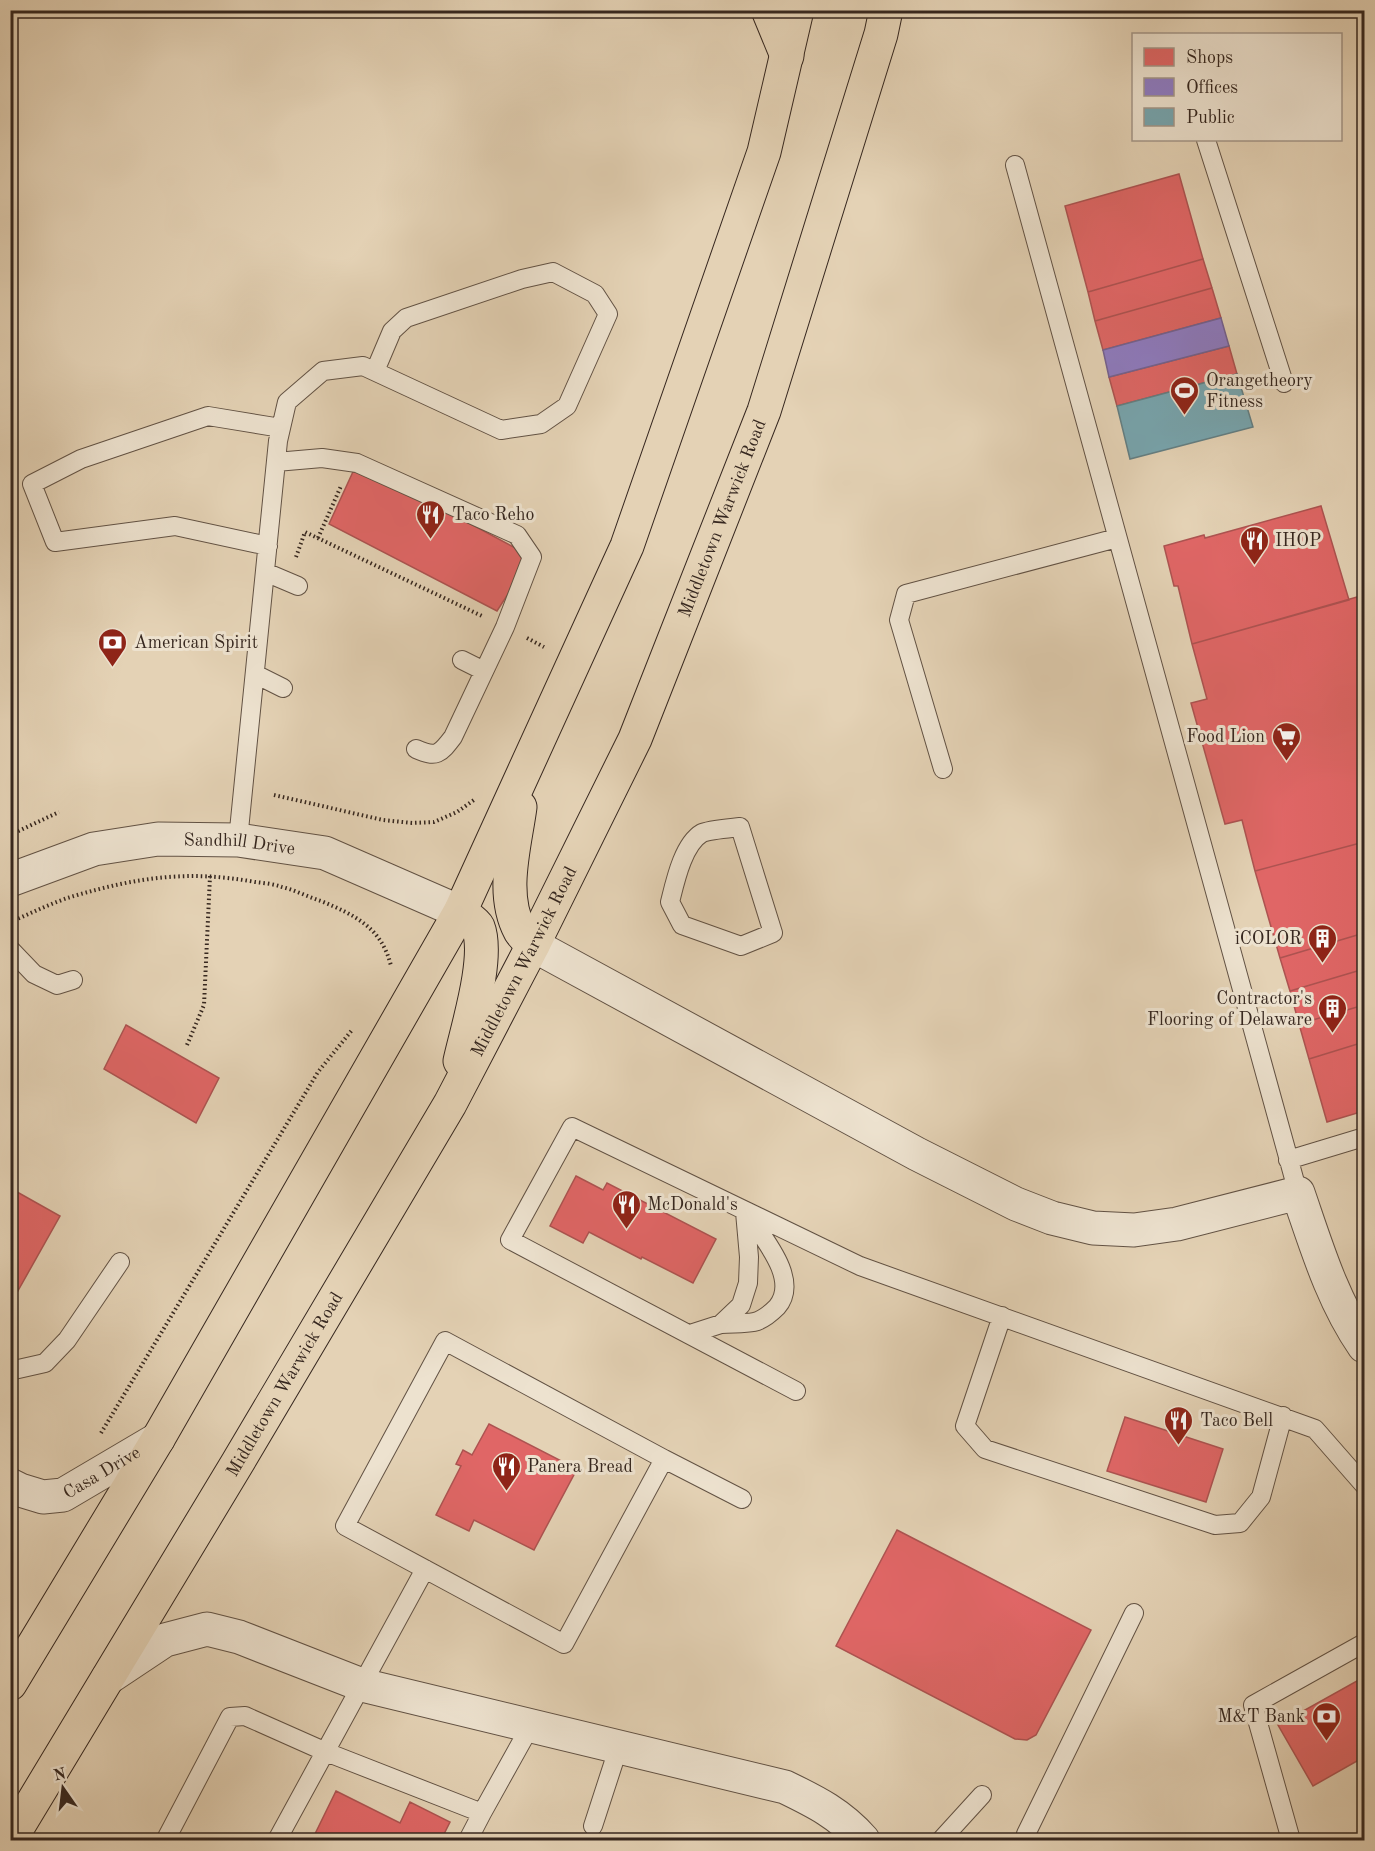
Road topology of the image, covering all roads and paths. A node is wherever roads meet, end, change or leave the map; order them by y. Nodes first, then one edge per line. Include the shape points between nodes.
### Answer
1 (768, 10) edge
2 (797, 10) edge
3 (886, 10) edge
4 (787, 56) junction
5 (1206, 141) edge
6 (1015, 165) dead end
7 (375, 371) junction
8 (1284, 383) dead end
9 (281, 428) junction
10 (276, 462) junction
11 (344, 478) dead end
12 (318, 538) junction
13 (1117, 538) junction
14 (268, 546) junction
15 (296, 557) dead end
16 (265, 572) junction
17 (298, 585) dead end
18 (505, 627) junction
19 (548, 648) dead end
20 (462, 660) dead end
21 (484, 671) junction
22 (255, 674) junction
23 (283, 688) dead end
24 (416, 749) dead end
25 (526, 769) junction
26 (943, 769) dead end
27 (59, 812) dead end
28 (10, 835) edge
29 (238, 840) junction
30 (13, 873) edge
31 (210, 876) junction
32 (460, 912) junction
33 (10, 922) edge
34 (533, 945) junction
35 (741, 946) joint
36 (10, 949) edge
37 (392, 969) dead end
38 (73, 980) dead end
39 (354, 1028) dead end
40 (187, 1045) dead end
41 (450, 1104) junction
42 (1365, 1137) edge
43 (1288, 1160) junction
44 (1298, 1193) junction
45 (745, 1210) junction
46 (120, 1262) dead end
47 (1002, 1317) junction
48 (722, 1324) junction
49 (690, 1334) junction
50 (1365, 1346) edge
51 (10, 1367) edge
52 (796, 1391) dead end
53 (1282, 1416) junction
54 (96, 1439) dead end
55 (158, 1439) junction
56 (664, 1459) junction
57 (10, 1485) edge
58 (1365, 1485) edge
59 (742, 1499) dead end
60 (425, 1569) junction
61 (1134, 1613) dead end
62 (1365, 1643) edge
63 (108, 1678) junction
64 (10, 1684) edge
65 (362, 1685) junction
66 (531, 1725) junction
67 (619, 1746) junction
68 (326, 1752) junction
69 (982, 1795) dead end
70 (482, 1813) junction
71 (593, 1826) dead end
72 (1026, 1834) dead end
73 (10, 1840) edge
74 (167, 1840) edge
75 (277, 1840) edge
76 (468, 1840) edge
77 (863, 1840) edge
78 (941, 1840) edge
79 (1291, 1840) edge

1 - 4 main road
2 - 4 main road
3 - 34 main road, Middletown Warwick Road via 764,411 635,739
4 - 25 main road via 764,152 627,546
5 - 8 lane
6 - 13 lane
7 - 7 lane via 501,430 541,424 567,406 608,314 595,294 553,272 522,279 406,318 392,331
7 - 9 lane via 363,366 323,371 287,402
9 - 10 lane
9 - 14 lane via 208,416 81,459 32,484 55,542 175,526
10 - 14 lane
10 - 18 lane via 322,458 357,463 517,535 532,557
11 - 12 path
12 - 15 path via 305,532
12 - 18 path
13 - 26 lane via 906,594 899,620
13 - 43 lane
14 - 16 lane
16 - 17 lane
16 - 22 lane
18 - 19 path
18 - 21 lane
20 - 21 lane
21 - 24 lane via 442,751 429,754
22 - 23 lane
22 - 29 lane
25 - 32 main road
25 - 34 main road via 511,872 511,904 521,931
27 - 28 path
29 - 30 street, Sandhill Drive via 158,839 94,849
29 - 32 street, Sandhill Drive via 324,852
31 - 33 path via 135,881 72,896
31 - 37 path via 282,887 362,920 381,939
31 - 40 path via 204,1005
32 - 41 main road via 477,924 480,971
32 - 55 main road
34 - 41 main road, Middletown Warwick Road
34 - 44 street via 917,1154 1052,1218 1093,1228 1134,1230 1177,1224
35 - 35 lane via 682,925 670,902 679,866 688,847 702,833 740,827 773,933
36 - 38 lane via 34,974 57,984
39 - 54 path via 318,1072
41 - 63 main road, Middletown Warwick Road
42 - 43 lane
43 - 44 lane
44 - 50 street via 1341,1305
45 - 47 lane via 860,1266
45 - 48 lane via 748,1283 741,1305
45 - 48 lane via 783,1269 785,1288 771,1313 756,1321
45 - 49 lane via 572,1127 510,1240
46 - 51 lane via 67,1340 45,1363 14,1370
47 - 53 lane
47 - 53 lane via 965,1426 985,1449 1215,1525 1240,1523 1261,1497
48 - 49 lane
49 - 52 lane
53 - 58 lane via 1315,1429
55 - 57 street, Casa Drive via 63,1495 43,1497
55 - 64 main road
56 - 59 lane
56 - 60 lane via 564,1644
56 - 60 lane via 445,1341 345,1526
60 - 65 lane
61 - 72 lane
62 - 79 lane via 1253,1705
63 - 65 street via 165,1640 207,1629 239,1637
63 - 73 main road, Middletown Warwick Road
65 - 66 street
65 - 68 lane
66 - 67 street
66 - 70 lane
67 - 71 lane
67 - 77 street via 785,1787 822,1805
68 - 70 lane
68 - 74 lane via 245,1716 230,1717
68 - 75 lane
69 - 78 lane
70 - 76 lane

